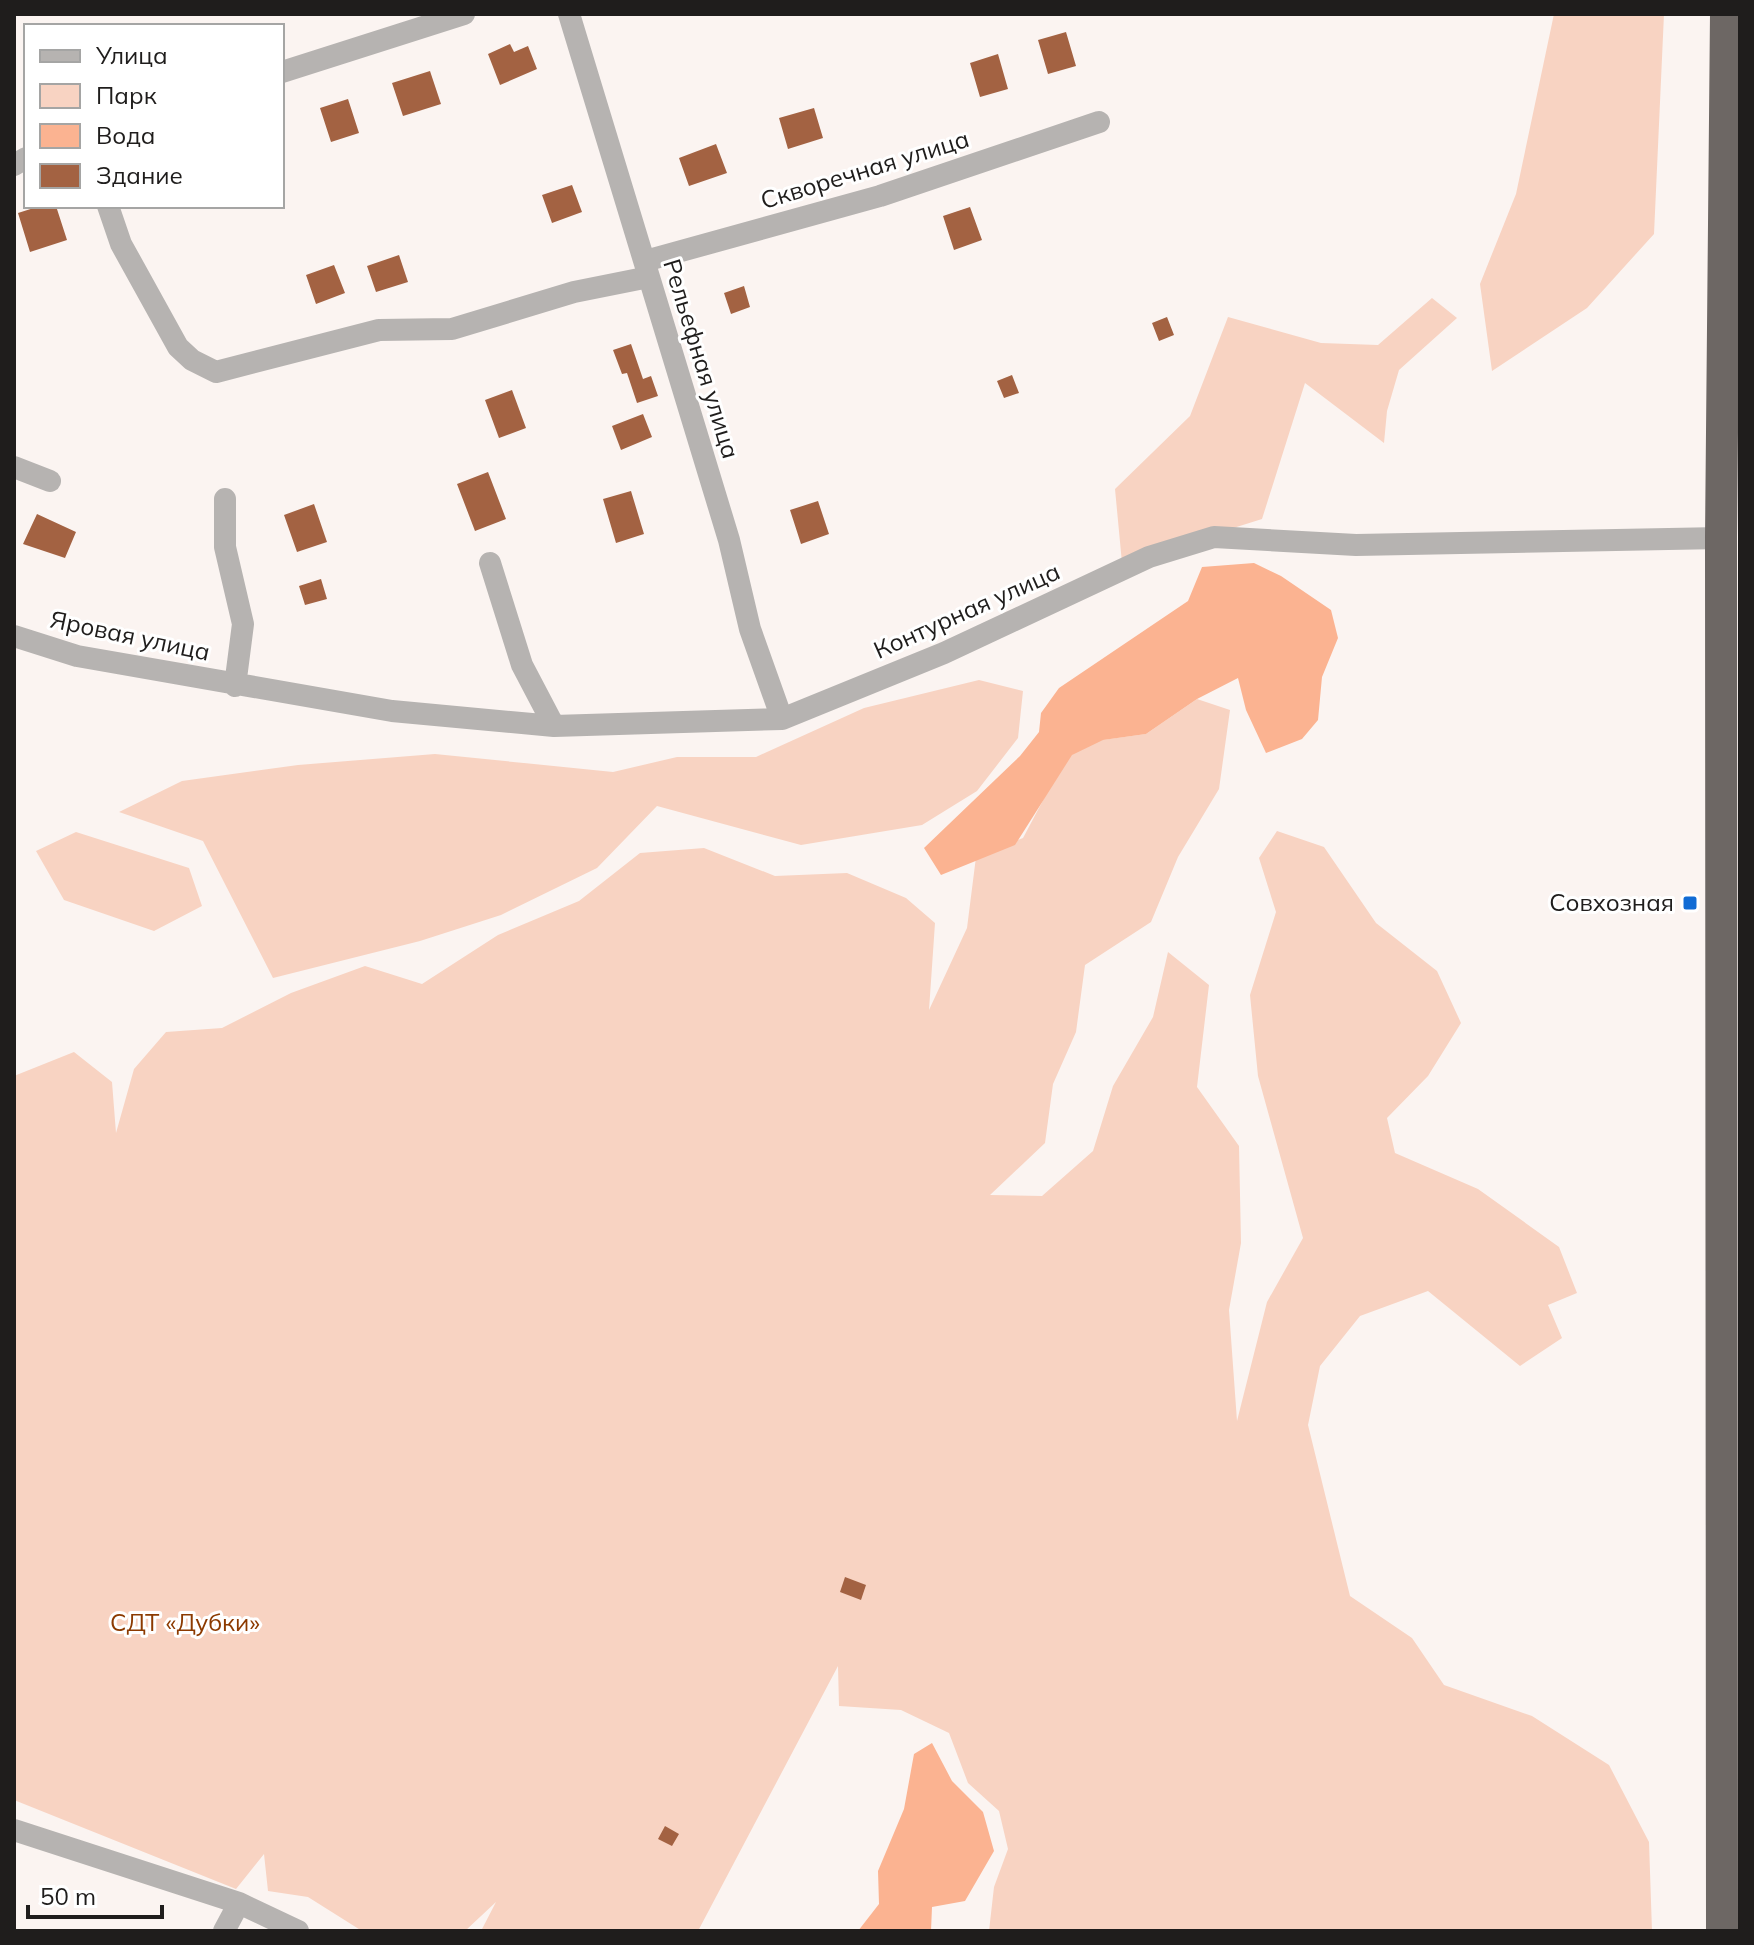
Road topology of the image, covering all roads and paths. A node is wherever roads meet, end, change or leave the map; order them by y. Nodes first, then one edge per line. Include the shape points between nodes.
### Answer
1 (464, 14) edge
2 (569, 14) edge
3 (1726, 14) edge
4 (284, 71) edge
5 (1099, 122) dead end
6 (109, 208) edge
7 (647, 269) junction
8 (14, 467) edge
9 (50, 481) dead end
10 (225, 499) dead end
11 (1721, 538) junction
12 (490, 563) dead end
13 (14, 636) edge
14 (235, 686) junction
15 (782, 719) junction
16 (554, 726) junction
17 (1732, 1829) edge
18 (14, 1830) edge
19 (239, 1903) junction
20 (224, 1931) edge
21 (298, 1931) edge
22 (1722, 1931) edge

1 - 4 street
2 - 7 street, Рельефная улица
3 - 11 highway
5 - 7 street, Скворечная улица
6 - 7 street, Скворечная улица via 121,244 178,347 216,372 345,336 452,329
7 - 15 street, Рельефная улица via 729,540 750,629
8 - 9 street
10 - 14 street via 225,547 243,624
11 - 15 street, Контурная улица via 1356,545 1214,537 1149,557 944,653
11 - 17 highway
12 - 16 street via 522,665
13 - 14 street, Яровая улица via 77,656
14 - 16 street, Контурная улица via 392,711
15 - 16 street, Контурная улица
17 - 22 highway
18 - 19 street
19 - 20 street
19 - 21 street

